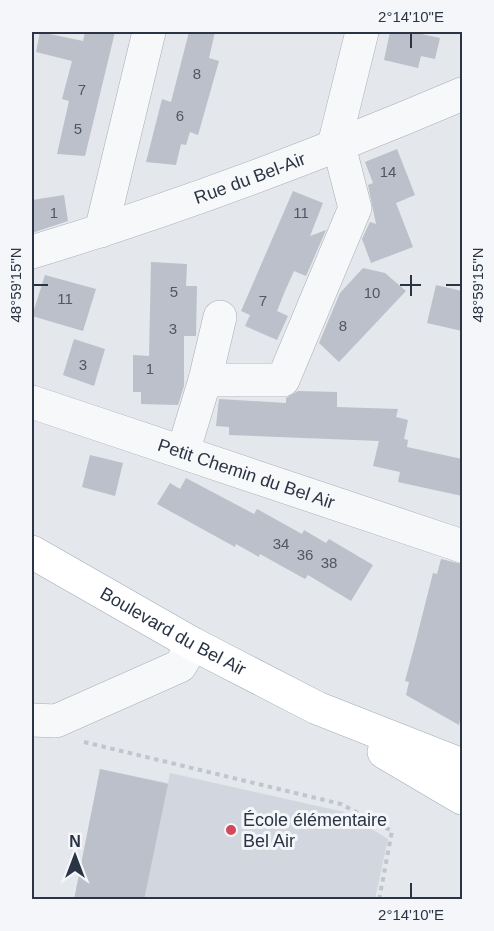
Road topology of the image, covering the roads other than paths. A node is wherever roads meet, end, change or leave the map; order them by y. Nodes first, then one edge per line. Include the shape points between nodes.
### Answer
1 (149, 32) edge
2 (362, 32) edge
3 (462, 94) edge
4 (336, 148) junction
5 (101, 231) junction
6 (32, 252) edge
7 (220, 317) dead end
8 (205, 380) junction
9 (32, 402) edge
10 (183, 452) junction
11 (462, 546) edge
12 (32, 552) edge
13 (193, 644) junction
14 (317, 708) junction
15 (32, 720) edge
16 (462, 765) edge
17 (462, 798) edge

1 - 5 street
2 - 4 street
3 - 4 street, Rue du Bel-Air
4 - 5 street, Rue du Bel-Air
4 - 8 street via 355,208 283,380
5 - 6 street, Rue du Bel-Air
7 - 8 street
8 - 10 street
9 - 10 street, Petit Chemin du Bel Air
10 - 11 street, Petit Chemin du Bel Air
12 - 13 main road, Boulevard du Bel Air
13 - 14 main road, Boulevard du Bel Air
13 - 15 street via 180,666 56,721
14 - 16 main road, Boulevard du Bel Air
14 - 17 main road, Boulevard du Bel Air

